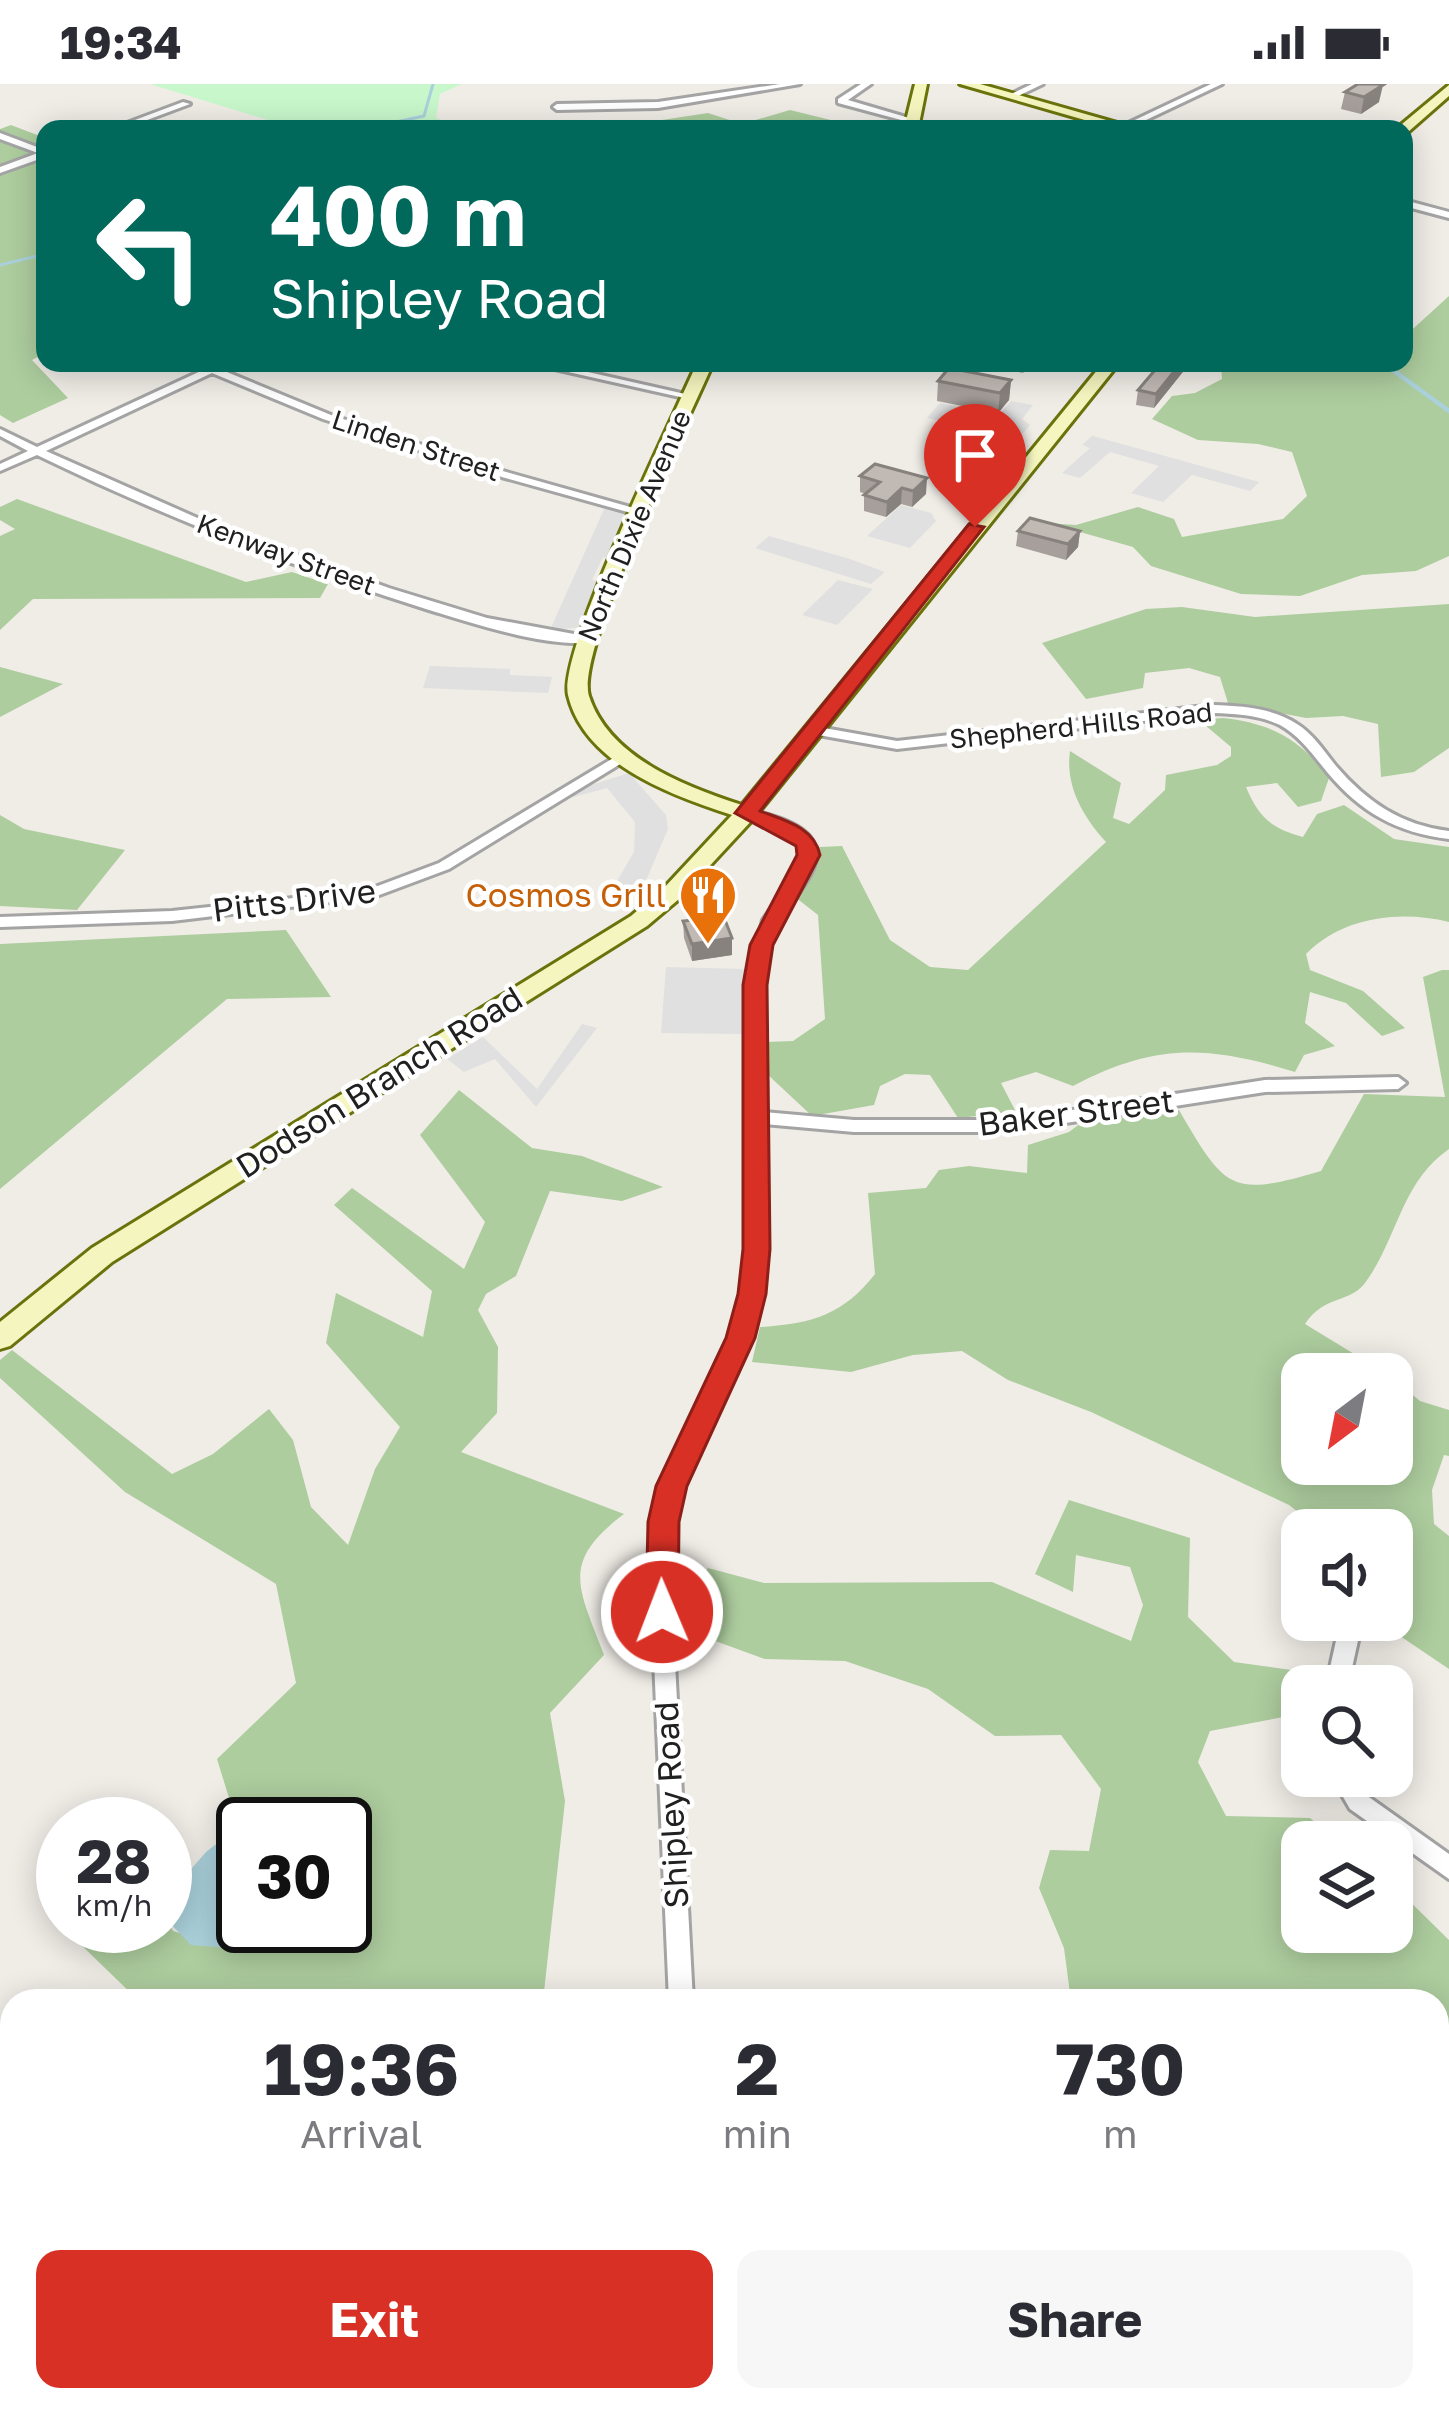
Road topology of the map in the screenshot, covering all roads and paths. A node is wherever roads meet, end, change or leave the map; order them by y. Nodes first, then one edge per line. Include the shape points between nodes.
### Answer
1 (796, 84) edge
2 (867, 84) edge
3 (921, 84) edge
4 (966, 84) edge
5 (1039, 84) edge
6 (1218, 84) edge
7 (1449, 89) edge
8 (1011, 96) junction
9 (186, 104) dead end
10 (557, 107) dead end
11 (141, 120) edge
12 (898, 120) edge
13 (913, 120) edge
14 (1098, 120) edge
15 (1144, 120) edge
16 (1413, 120) edge
17 (0, 136) edge
18 (36, 150) edge
19 (36, 156) edge
20 (0, 170) edge
21 (1413, 204) edge
22 (1449, 214) edge
23 (207, 372) edge
24 (216, 372) edge
25 (576, 372) edge
26 (701, 372) edge
27 (1104, 372) edge
28 (689, 396) junction
29 (0, 432) edge
30 (36, 452) junction
31 (0, 468) edge
32 (642, 512) junction
33 (585, 640) junction
34 (814, 730) junction
35 (625, 755) junction
36 (746, 813) junction
37 (1449, 835) edge
38 (0, 922) edge
39 (1398, 1083) dead end
40 (754, 1117) junction
41 (0, 1338) edge
42 (1355, 1797) edge
43 (1449, 1868) edge
44 (680, 1989) edge

1 - 10 street via 658,105
2 - 12 street via 841,100
3 - 13 main road
4 - 8 main road
5 - 8 street
6 - 15 street
7 - 16 main road
8 - 14 main road
9 - 11 street
17 - 18 street
19 - 20 street
21 - 22 street
23 - 30 street
24 - 32 street, Linden Street via 327,417
25 - 28 street
26 - 28 main road, North Dixie Avenue
27 - 34 main road, Dodson Branch Road
28 - 32 main road, North Dixie Avenue
29 - 30 street, Kenway Street
30 - 31 street
30 - 33 street, Kenway Street via 128,495 415,602
32 - 33 main road, North Dixie Avenue
33 - 35 main road, North Dixie Avenue via 576,685 582,708
34 - 36 main road, Dodson Branch Road
34 - 37 street, Shepherd Hills Road via 898,745 1253,711 1288,723 1312,743 1367,809
35 - 36 main road, North Dixie Avenue via 672,789
35 - 38 street, Pitts Drive via 444,866 369,894 172,916
36 - 40 street, Shipley Road via 789,830 808,855 761,945
36 - 41 main road, Dodson Branch Road via 639,921 102,1255
39 - 40 street, Baker Street via 1265,1086 1008,1126
40 - 44 street, Shipley Road via 752,1294 663,1522
42 - 43 street

